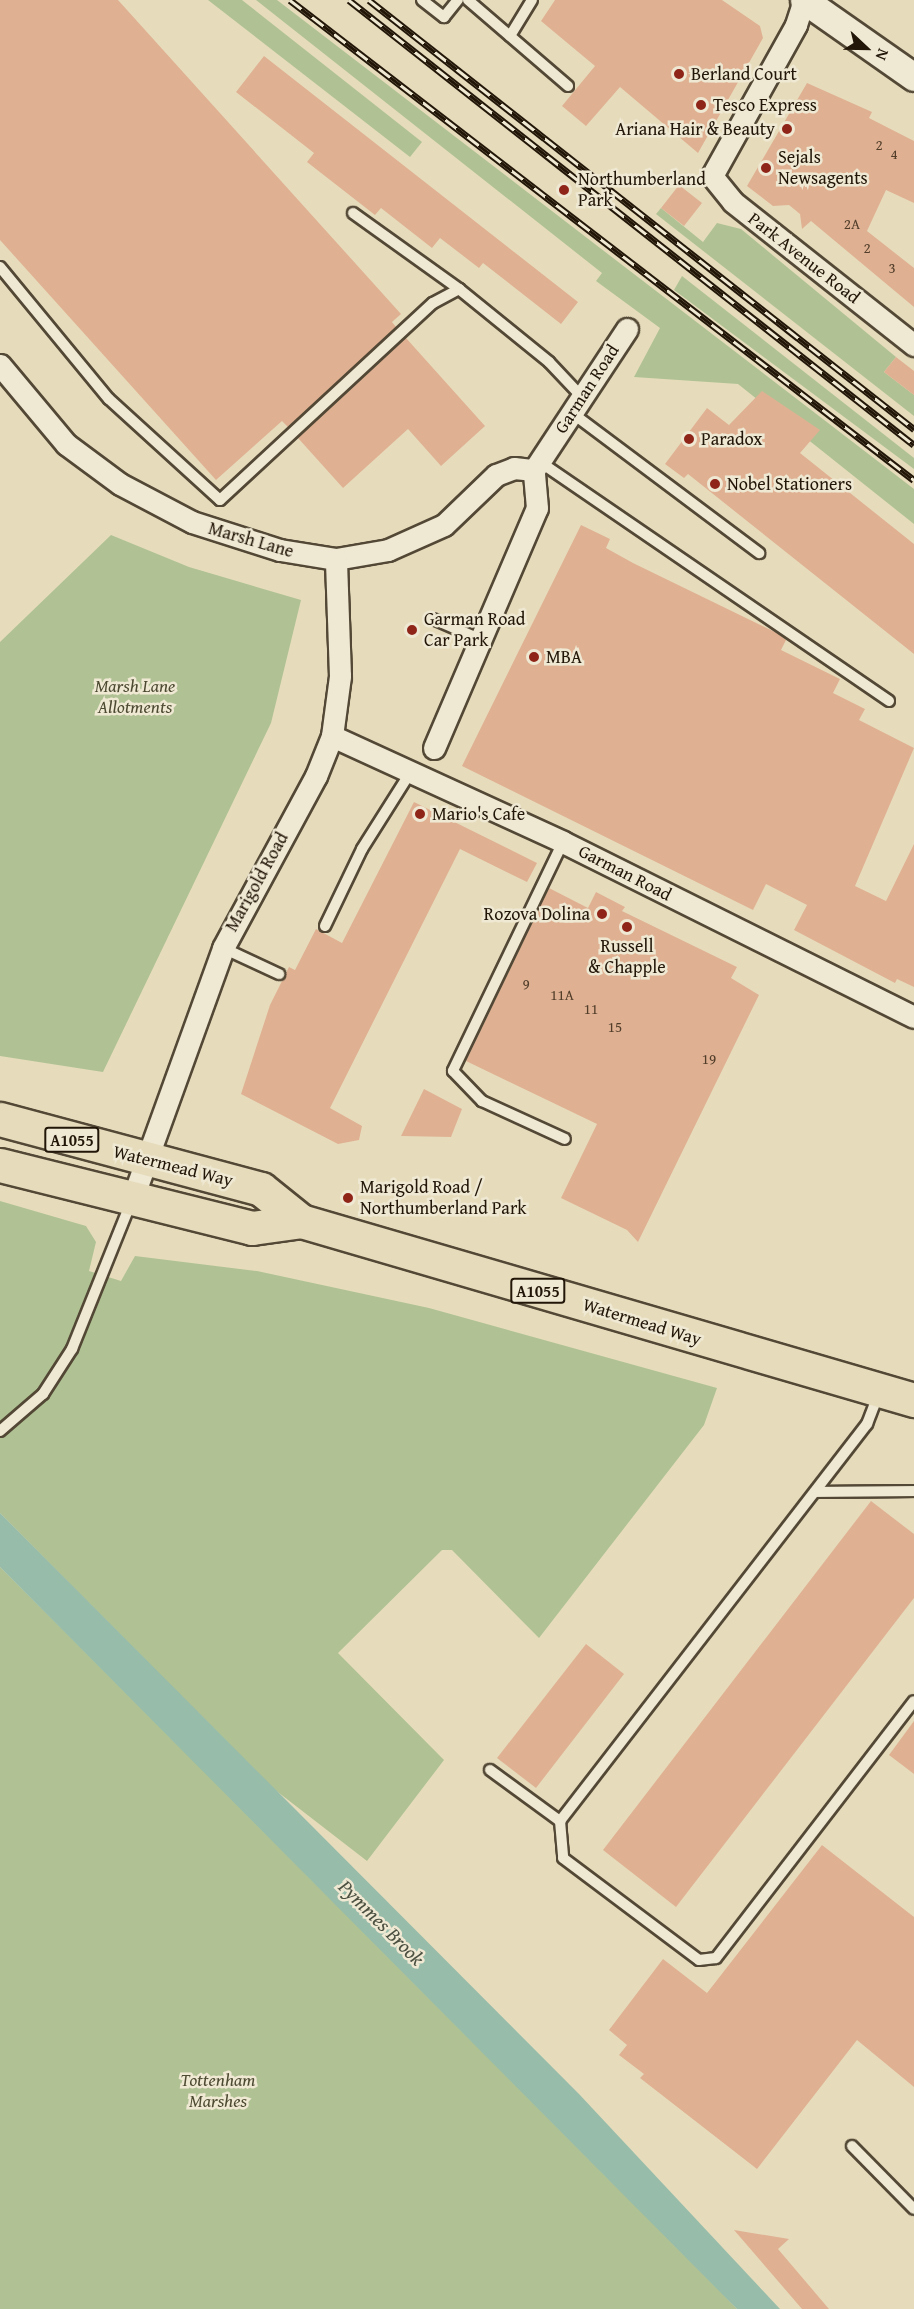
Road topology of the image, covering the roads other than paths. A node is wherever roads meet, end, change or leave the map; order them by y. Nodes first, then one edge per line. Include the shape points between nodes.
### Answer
1 (422, 0) edge
2 (458, 0) edge
3 (468, 0) edge
4 (532, 0) edge
5 (804, 0) edge
6 (510, 36) junction
7 (914, 77) edge
8 (568, 86) dead end
9 (353, 213) dead end
10 (0, 267) edge
11 (459, 289) junction
12 (627, 329) dead end
13 (914, 345) edge
14 (0, 364) edge
15 (577, 405) junction
16 (537, 466) junction
17 (759, 552) dead end
18 (336, 560) junction
19 (433, 619) dead end
20 (482, 640) junction
21 (889, 701) dead end
22 (332, 736) junction
23 (434, 748) dead end
24 (410, 773) junction
25 (563, 842) junction
26 (325, 926) dead end
27 (223, 948) junction
28 (279, 974) dead end
29 (914, 1017) edge
30 (0, 1119) edge
31 (565, 1139) dead end
32 (145, 1159) junction
33 (0, 1165) edge
34 (132, 1200) junction
35 (302, 1221) junction
36 (880, 1390) junction
37 (914, 1400) edge
38 (0, 1431) edge
39 (914, 1491) edge
40 (815, 1492) junction
41 (914, 1701) edge
42 (490, 1770) dead end
43 (560, 1821) junction
44 (852, 2146) dead end
45 (914, 2209) edge

1 - 2 lane via 444,16
3 - 6 lane
4 - 6 lane
5 - 7 street
5 - 13 street, Park Avenue Road via 796,25 712,176 719,190
6 - 8 lane
9 - 11 lane
10 - 11 lane via 109,399 220,500 433,303
11 - 15 lane via 549,362
12 - 15 street, Garman Road
14 - 18 street, Marsh Lane via 66,444 142,497 224,534
15 - 16 street, Garman Road
15 - 17 lane
16 - 18 street, Marsh Lane via 514,468 496,476 444,525 410,542
16 - 20 street via 537,508
16 - 21 lane
18 - 22 street, Marigold Road via 340,676
19 - 20 lane
20 - 23 street
22 - 24 street, Garman Road
22 - 27 street, Marigold Road via 316,776
24 - 25 street, Garman Road
24 - 26 lane via 362,849
25 - 29 street, Garman Road
25 - 31 lane via 453,1071 482,1101
27 - 28 lane
27 - 32 street, Marigold Road
30 - 32 main road, Watermead Way / A1055
32 - 34 street, Marigold Road
32 - 35 main road, Watermead Way / A1055 via 261,1189
33 - 34 main road, Watermead Way / A1055
34 - 35 main road, Watermead Way / A1055 via 252,1228
34 - 38 lane via 114,1255 99,1276 67,1357 35,1403
35 - 36 main road, Watermead Way / A1055
36 - 37 main road, Watermead Way / A1055
36 - 40 lane via 867,1424
39 - 40 lane
40 - 43 lane
41 - 43 lane via 716,1959 699,1960 563,1858
42 - 43 lane
44 - 45 lane

